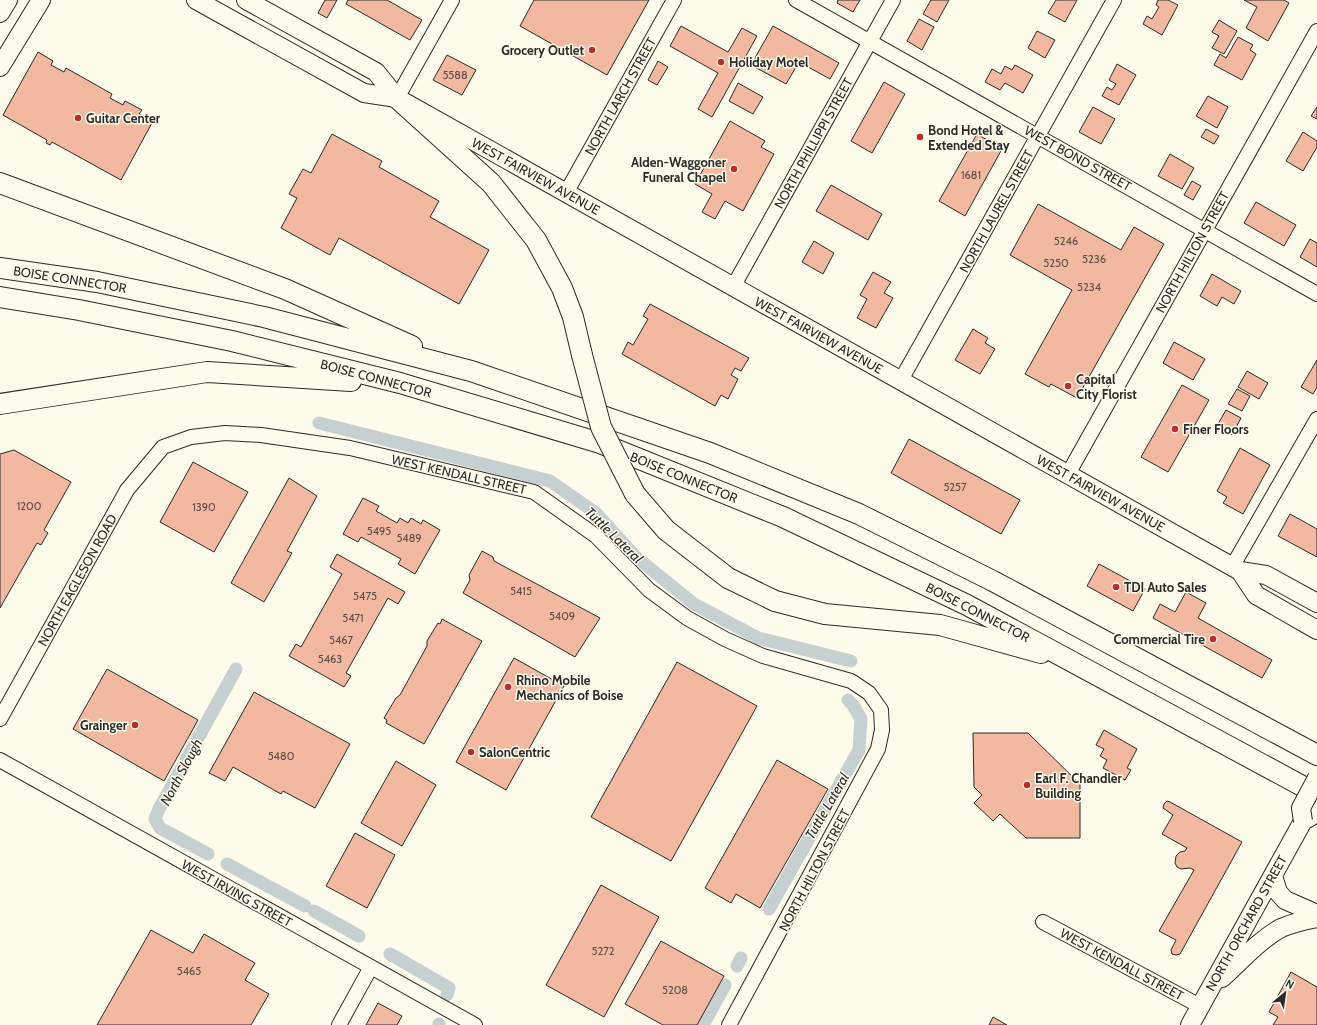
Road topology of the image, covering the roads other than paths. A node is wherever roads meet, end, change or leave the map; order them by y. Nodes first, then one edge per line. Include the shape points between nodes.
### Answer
1 (8, 0) edge
2 (41, 0) edge
3 (196, 0) edge
4 (246, 0) edge
5 (452, 0) edge
6 (674, 0) edge
7 (796, 0) edge
8 (893, 0) edge
9 (1114, 0) edge
10 (0, 13) edge
11 (1317, 31) edge
12 (870, 42) junction
13 (0, 67) edge
14 (397, 98) junction
15 (1038, 136) junction
16 (0, 183) edge
17 (566, 193) junction
18 (1205, 230) junction
19 (0, 268) edge
20 (733, 287) junction
21 (1317, 294) edge
22 (0, 297) edge
23 (471, 372) junction
24 (901, 380) junction
25 (400, 384) junction
26 (0, 404) edge
27 (1317, 419) edge
28 (163, 447) joint
29 (1068, 474) junction
30 (1236, 569) junction
31 (1317, 603) edge
32 (1317, 630) edge
33 (1075, 662) junction
34 (880, 710) joint
35 (0, 719) edge
36 (1317, 755) edge
37 (0, 760) edge
38 (1317, 778) edge
39 (1317, 794) edge
40 (1317, 810) edge
41 (1301, 824) junction
42 (1273, 876) junction
43 (1317, 914) edge
44 (1317, 918) edge
45 (1043, 922) dead end
46 (371, 967) junction
47 (1210, 988) junction
48 (1200, 1006) junction
49 (339, 1025) edge
50 (475, 1025) edge
51 (729, 1025) edge
52 (1190, 1025) edge

1 - 10 main road
2 - 13 main road
3 - 14 main road, WEST FAIRVIEW AVENUE via 364,93
4 - 14 main road, WEST FAIRVIEW AVENUE via 376,72
5 - 14 street
6 - 17 street, NORTH LARCH STREET
7 - 12 street, WEST BOND STREET
8 - 12 street, NORTH PHILLIPPI STREET
9 - 15 street, NORTH LAUREL STREET
11 - 18 street, NORTH HILTON STREET
12 - 15 street, WEST BOND STREET
12 - 20 street, NORTH PHILLIPPI STREET
14 - 17 main road, WEST FAIRVIEW AVENUE
14 - 33 highway, bridge via 491,183 536,240 562,288 573,317 601,427 635,494 666,530 728,578 775,601 825,614 940,626
15 - 18 street, WEST BOND STREET
15 - 24 street, NORTH LAUREL STREET
16 - 23 highway via 285,289
17 - 20 main road, WEST FAIRVIEW AVENUE
18 - 21 street, WEST BOND STREET
18 - 29 street, NORTH HILTON STREET
19 - 23 highway, BOISE CONNECTOR via 97,282 264,317
20 - 24 main road, WEST FAIRVIEW AVENUE
22 - 25 highway, BOISE CONNECTOR via 80,310 232,341
23 - 36 highway, BOISE CONNECTOR via 710,453 859,514 992,581
24 - 29 main road, WEST FAIRVIEW AVENUE
25 - 26 highway via 207,372
25 - 33 highway, BOISE CONNECTOR via 600,443 783,517 967,604
27 - 30 street
28 - 34 street, WEST KENDALL STREET via 191,437 225,433 260,435 350,448 534,492 596,536 649,590 687,618 725,639 764,656 851,680 869,693
28 - 35 street, NORTH EAGLESON ROAD via 127,490
29 - 30 main road, WEST FAIRVIEW AVENUE
30 - 31 main road, WEST FAIRVIEW AVENUE via 1266,575
30 - 32 main road, WEST FAIRVIEW AVENUE via 1256,595
33 - 39 highway, BOISE CONNECTOR
34 - 51 street, NORTH HILTON STREET via 882,730 878,748
37 - 46 street, WEST IRVING STREET
38 - 41 main road, NORTH ORCHARD STREET, bridge via 1301,808
40 - 41 main road, NORTH ORCHARD STREET
41 - 42 main road, NORTH ORCHARD STREET
42 - 43 main road via 1278,892 1284,900
42 - 47 main road, NORTH ORCHARD STREET
44 - 47 main road via 1281,929
45 - 48 street, WEST KENDALL STREET
46 - 49 street
46 - 50 street, WEST IRVING STREET
47 - 48 main road, NORTH ORCHARD STREET
48 - 52 main road, NORTH ORCHARD STREET

